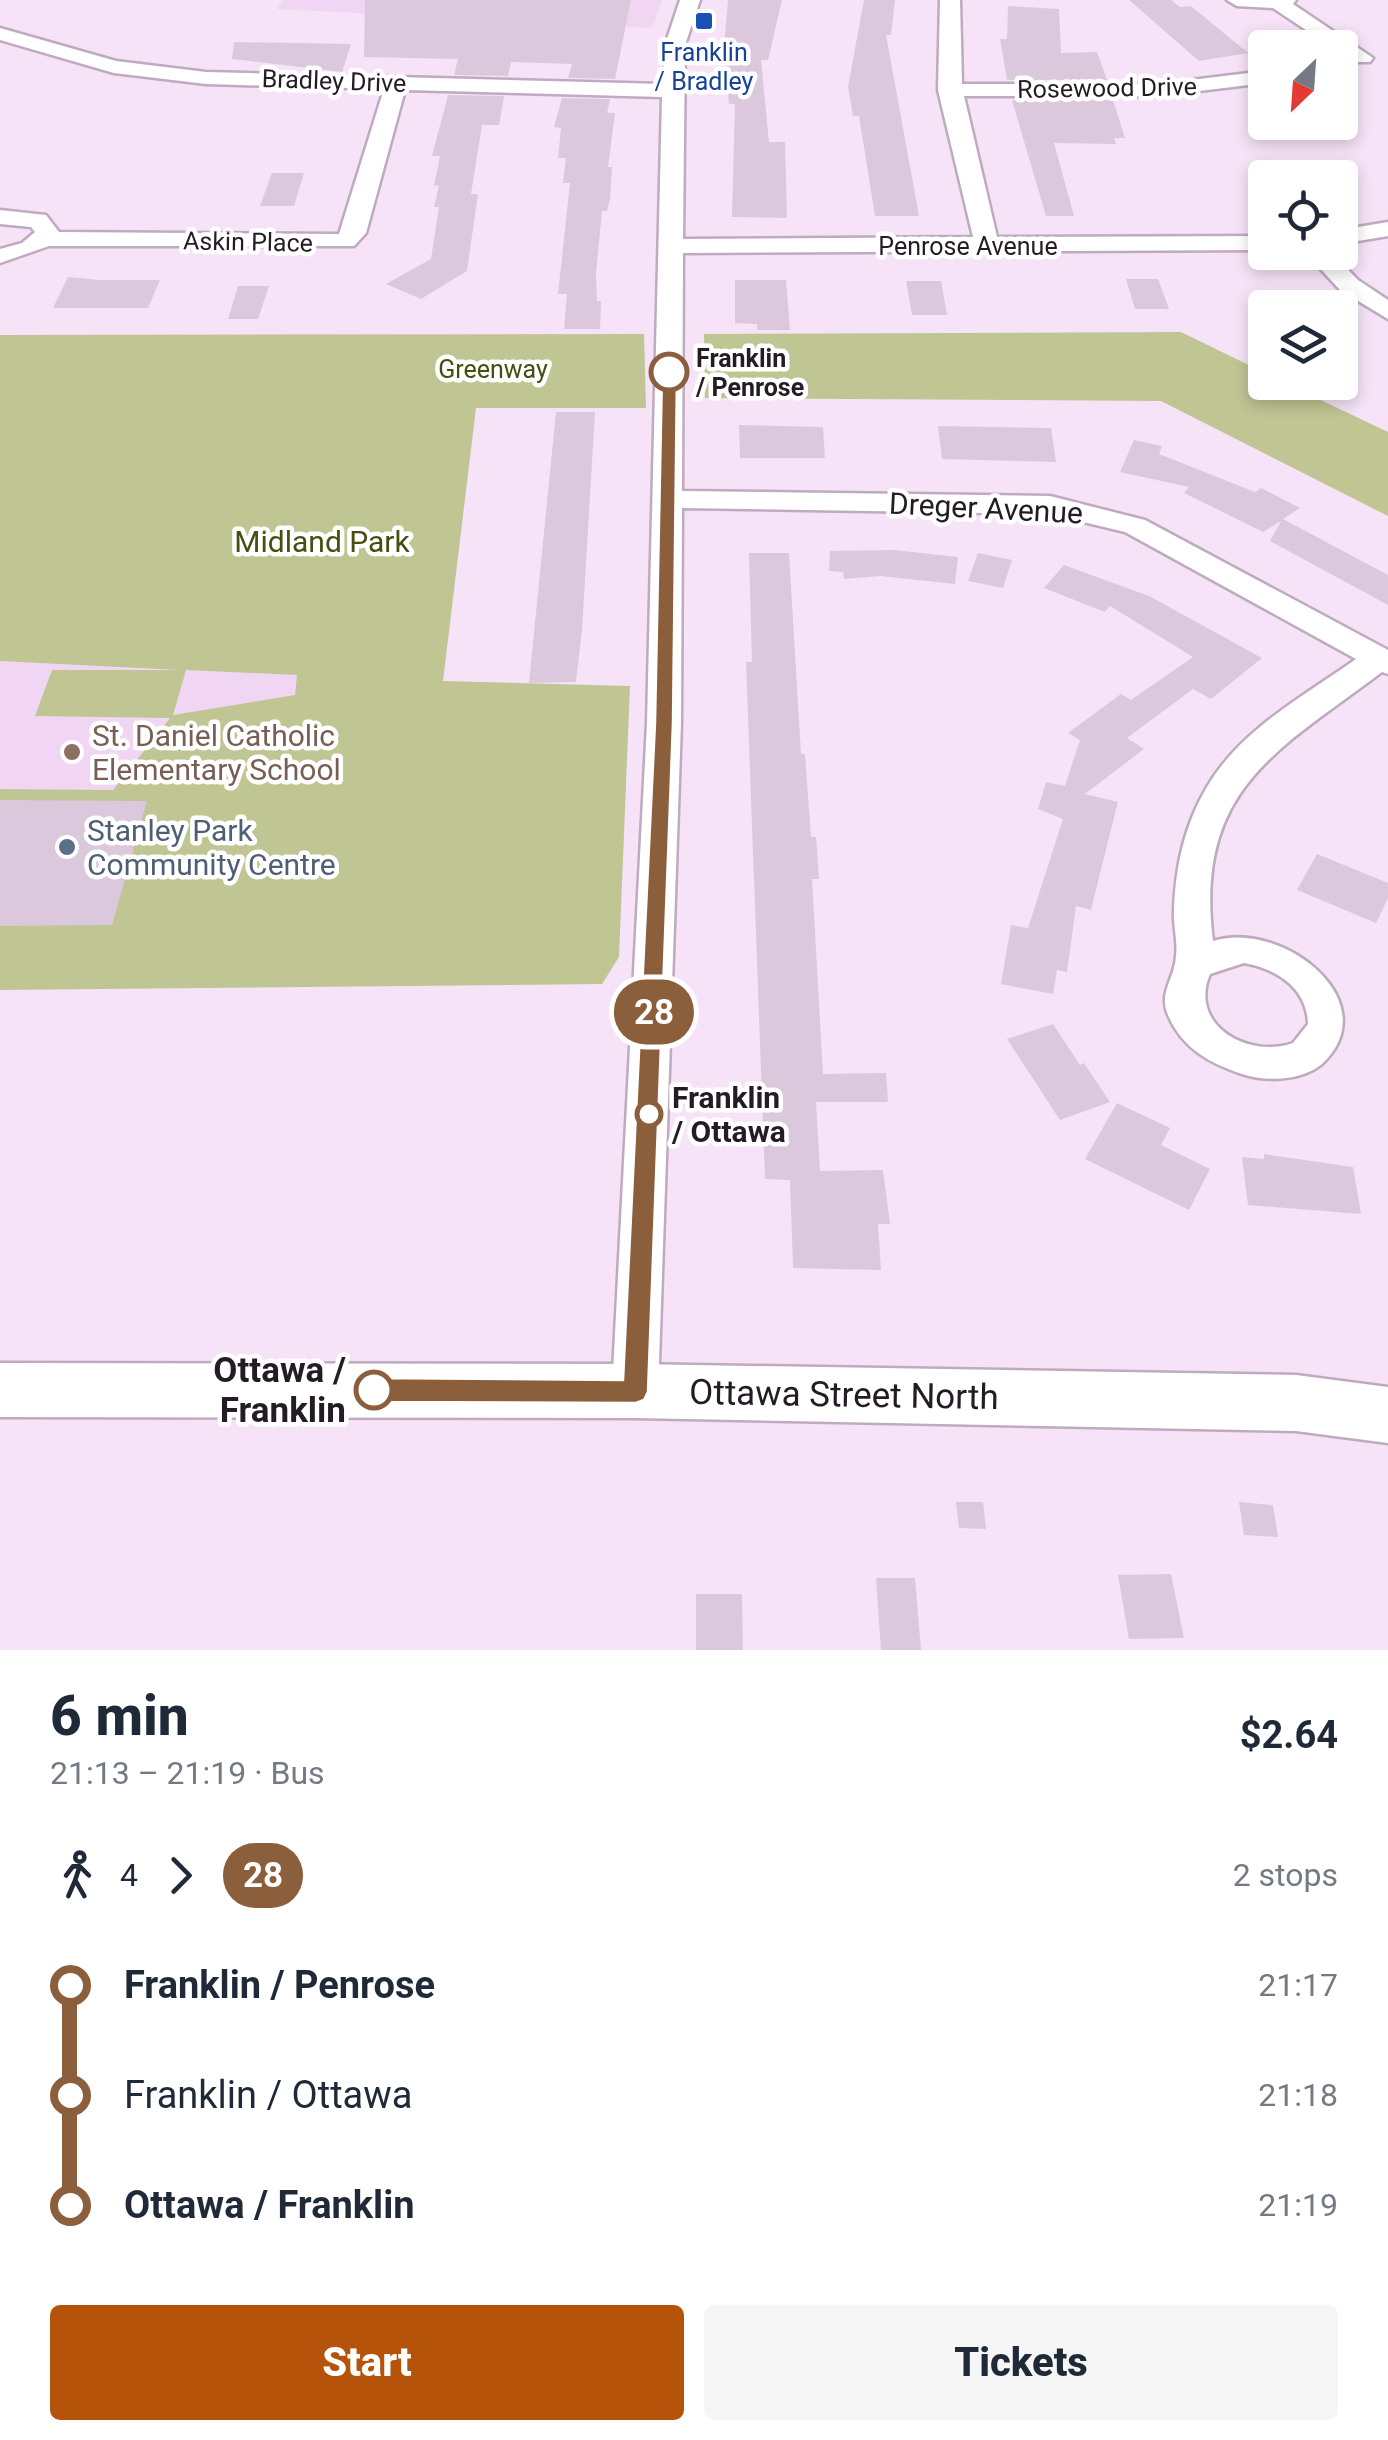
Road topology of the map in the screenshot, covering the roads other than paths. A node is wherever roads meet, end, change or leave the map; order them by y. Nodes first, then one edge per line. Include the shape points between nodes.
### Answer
1 (690, 0) edge
2 (950, 0) edge
3 (1237, 0) edge
4 (1282, 1) edge
5 (0, 34) edge
6 (1388, 54) edge
7 (1362, 58) junction
8 (1358, 59) edge
9 (1248, 79) edge
10 (396, 83) junction
11 (673, 90) junction
12 (949, 90) junction
13 (0, 217) edge
14 (1388, 229) edge
15 (1358, 234) edge
16 (44, 238) junction
17 (1248, 244) edge
18 (670, 246) junction
19 (988, 247) junction
20 (0, 256) edge
21 (1334, 270) edge
22 (1388, 311) edge
23 (668, 498) junction
24 (1384, 660) edge
25 (1194, 965) dead end
26 (0, 1390) edge
27 (636, 1392) junction
28 (1388, 1415) edge

1 - 11 street via 675,45
2 - 12 street
3 - 4 street
4 - 7 street
5 - 10 street, Bradley Drive via 76,58 160,73
6 - 7 street
7 - 8 street
9 - 12 street, Rosewood Drive via 1158,90
10 - 11 street, Bradley Drive
10 - 16 street, Askin Place via 354,233 345,241
11 - 18 street
12 - 19 street
13 - 16 street via 38,220
14 - 15 street
16 - 20 street, Askin Place
17 - 19 street, Penrose Avenue
18 - 19 street, Penrose Avenue
18 - 23 street
21 - 22 street
23 - 24 street, Dreger Avenue via 1090,512 1135,526
23 - 27 street
24 - 25 street via 1246,758 1204,823 1192,912
26 - 27 main road, Ottawa Street North
27 - 28 main road, Ottawa Street North via 1296,1403

